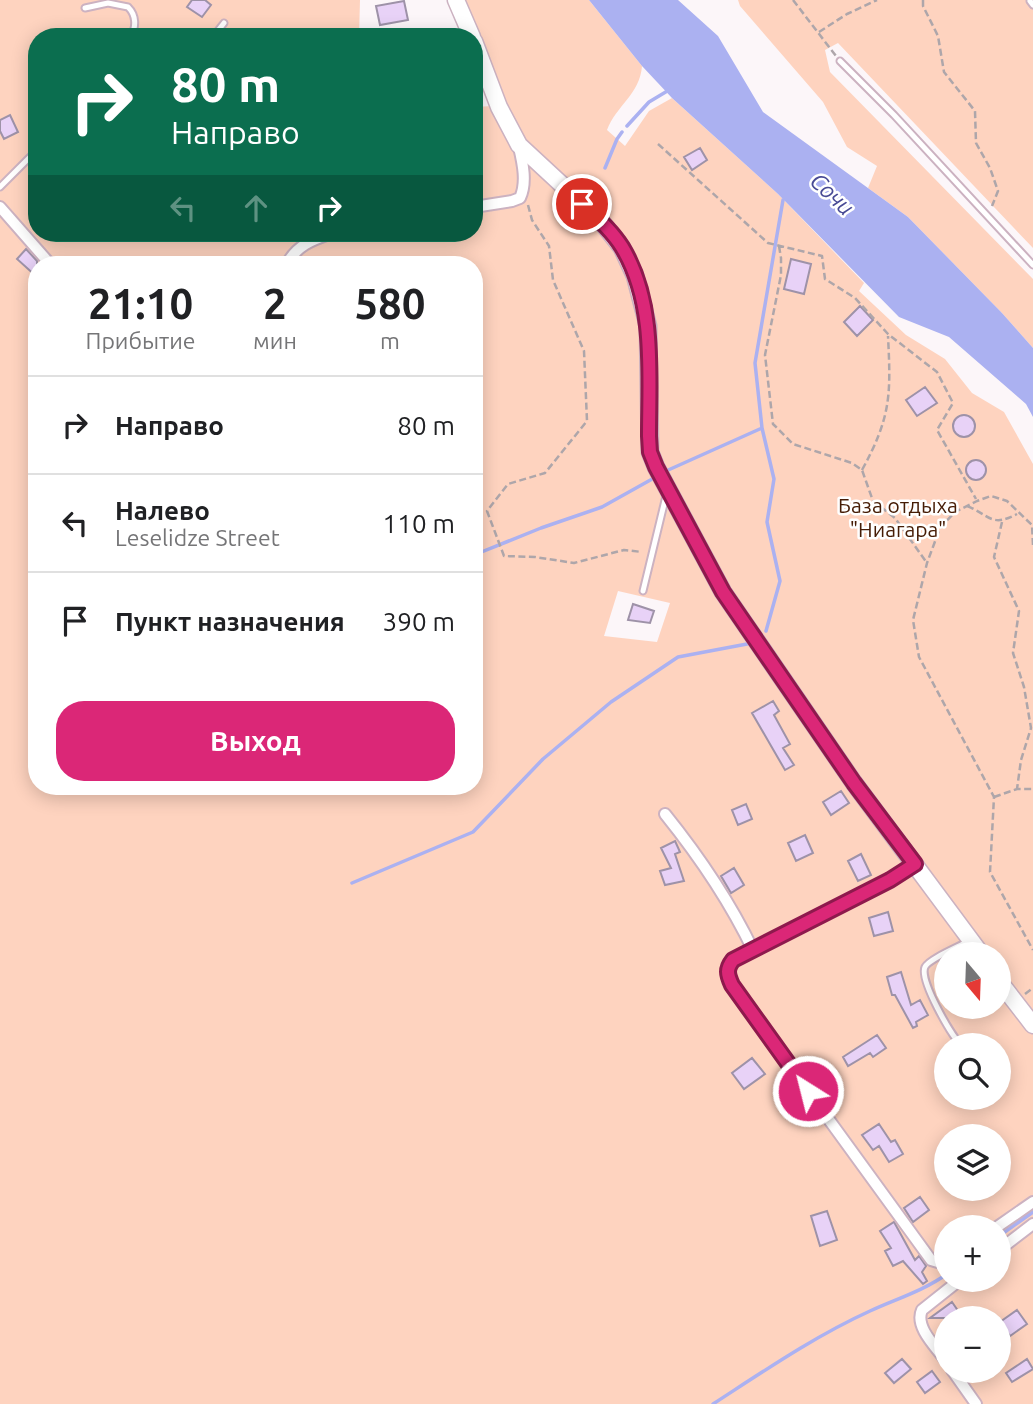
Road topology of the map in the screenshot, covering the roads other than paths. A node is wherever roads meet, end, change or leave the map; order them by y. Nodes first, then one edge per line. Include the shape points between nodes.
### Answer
1 (456, 0) edge
2 (85, 8) dead end
3 (224, 23) dead end
4 (134, 28) edge
5 (220, 28) edge
6 (468, 28) edge
7 (840, 61) road end
8 (483, 65) edge
9 (519, 145) junction
10 (28, 159) edge
11 (0, 187) edge
12 (483, 206) edge
13 (0, 207) edge
14 (28, 239) edge
15 (31, 242) edge
16 (307, 242) edge
17 (43, 256) edge
18 (291, 256) edge
19 (1033, 265) edge
20 (668, 489) junction
21 (643, 591) dead end
22 (665, 814) dead end
23 (915, 864) junction
24 (971, 940) joint
25 (753, 950) junction
26 (1012, 998) edge
27 (1033, 1026) edge
28 (951, 1033) edge
29 (1033, 1202) edge
30 (1011, 1217) edge
31 (1033, 1224) edge
32 (1011, 1241) edge
33 (934, 1260) edge
34 (945, 1292) edge
35 (934, 1344) edge
36 (961, 1383) edge
37 (976, 1404) edge

1 - 6 street
2 - 4 lane via 108,3 128,6
3 - 5 lane
7 - 19 lane
8 - 9 street
9 - 12 street via 524,190 520,198
9 - 20 street via 600,220 622,248 635,276 648,326 650,452
10 - 11 lane
13 - 14 street
15 - 17 street
16 - 18 street
20 - 21 lane
20 - 23 street via 723,592
22 - 25 street
23 - 24 street
23 - 25 street
24 - 28 lane via 925,968 929,991
25 - 33 street via 728,967 732,985
26 - 27 street
29 - 30 street
31 - 32 street
34 - 35 street via 919,1316
36 - 37 street

